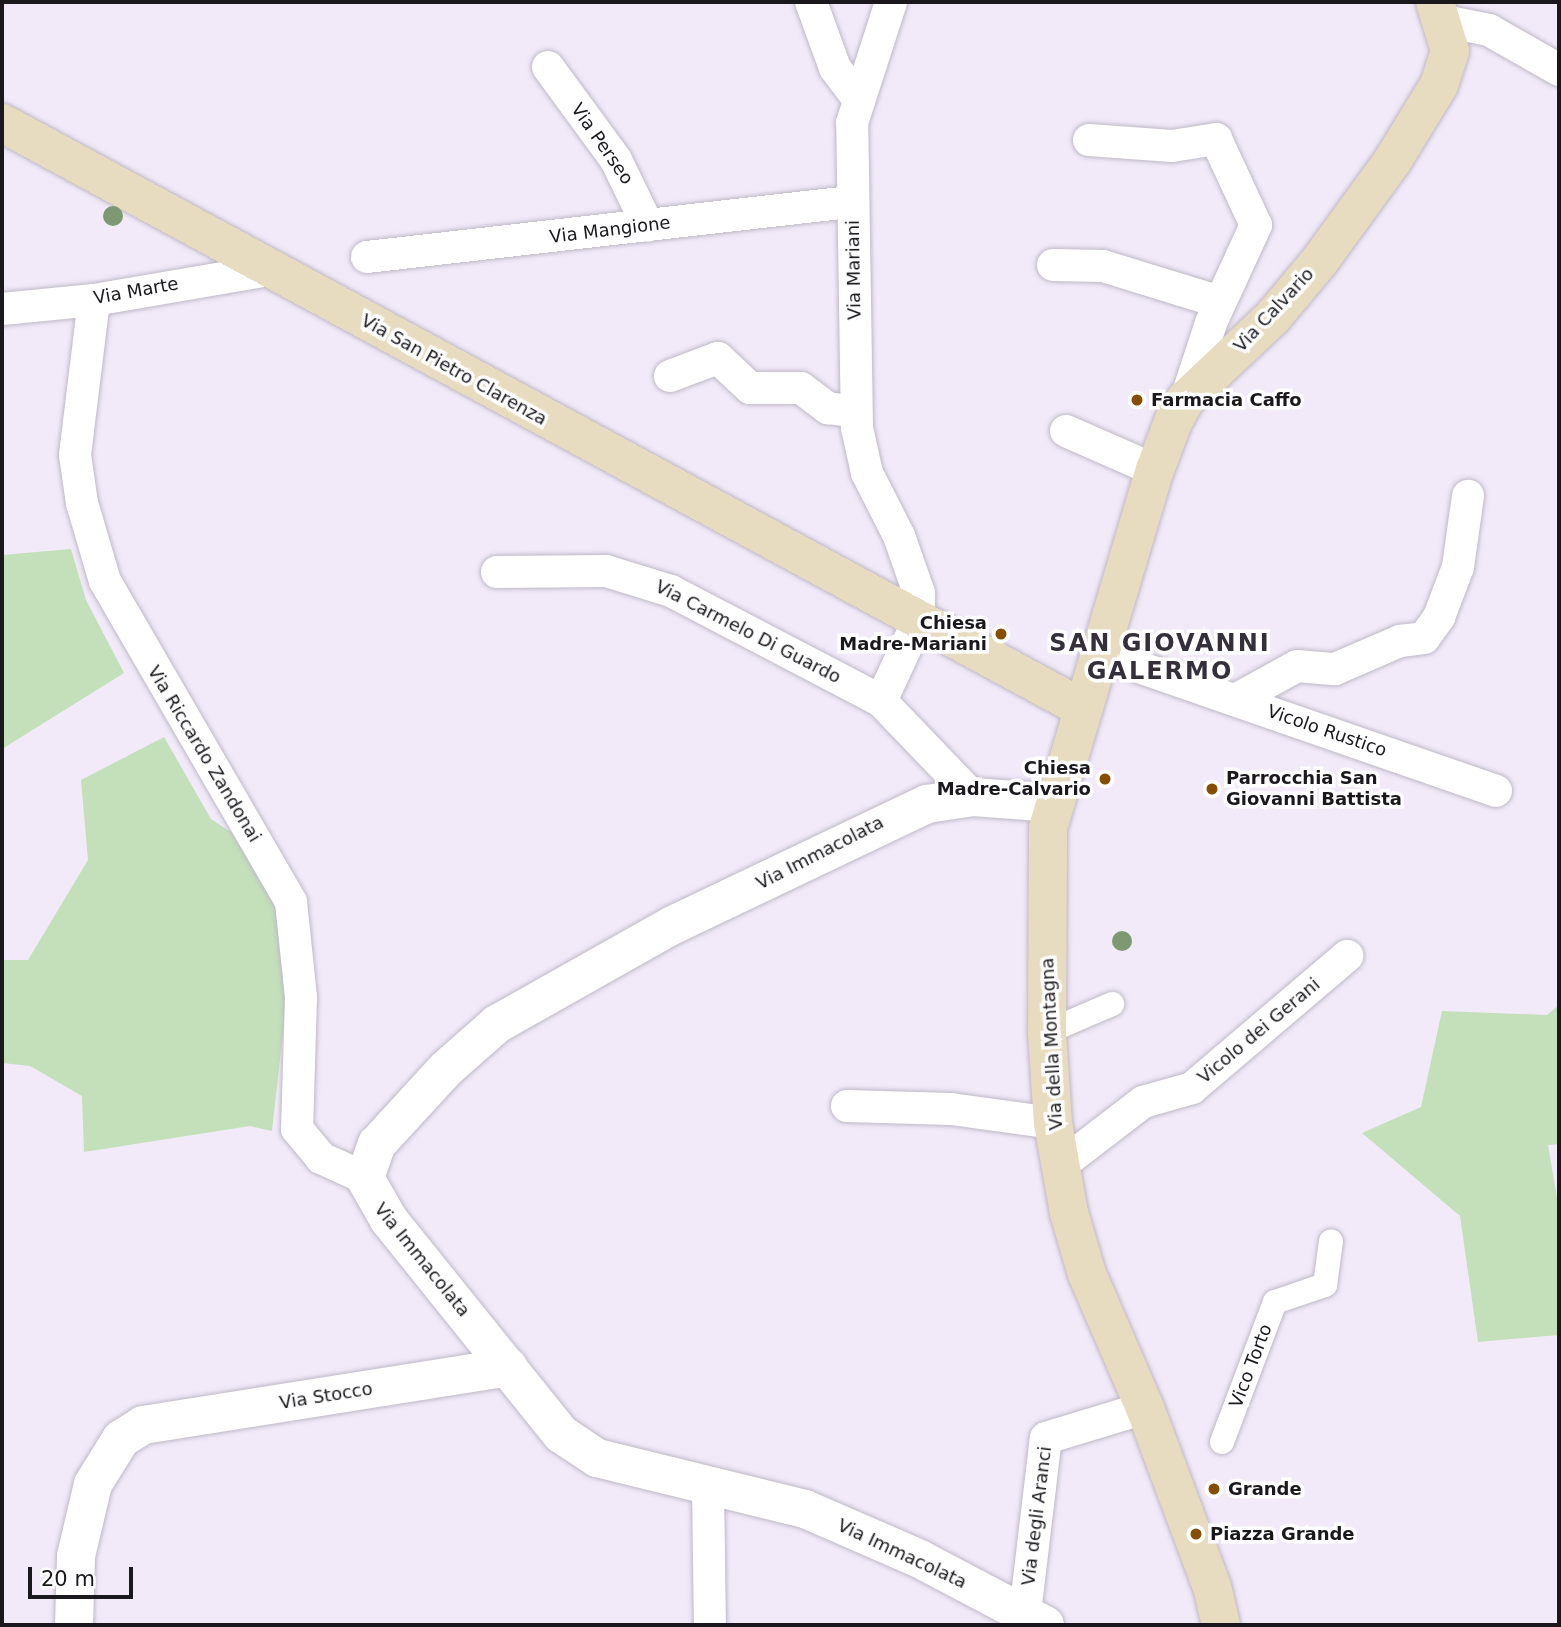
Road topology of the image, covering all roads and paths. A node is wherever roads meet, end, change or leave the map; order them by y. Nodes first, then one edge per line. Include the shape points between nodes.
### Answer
1 (810, 2) edge
2 (891, 2) edge
3 (1440, 12) edge
4 (548, 67) dead end
5 (1559, 70) edge
6 (859, 100) junction
7 (2, 123) edge
8 (1090, 140) dead end
9 (853, 202) junction
10 (648, 226) junction
11 (367, 257) dead end
12 (1053, 265) dead end
13 (270, 270) junction
14 (94, 300) junction
15 (1220, 302) junction
16 (2, 309) edge
17 (670, 376) dead end
18 (1186, 399) junction
19 (856, 412) junction
20 (1066, 431) dead end
21 (1155, 470) junction
22 (1468, 496) dead end
23 (497, 572) dead end
24 (913, 616) junction
25 (1106, 641) junction
26 (876, 698) junction
27 (1237, 699) junction
28 (1084, 709) junction
29 (1496, 791) dead end
30 (973, 797) junction
31 (1051, 816) junction
32 (1347, 956) dead end
33 (1112, 1004) dead end
34 (1047, 1032) junction
35 (847, 1106) dead end
36 (1053, 1123) junction
37 (1061, 1166) junction
38 (365, 1178) junction
39 (1331, 1241) dead end
40 (509, 1367) junction
41 (1145, 1408) junction
42 (1222, 1442) dead end
43 (708, 1487) junction
44 (1035, 1619) edge
45 (74, 1625) edge
46 (710, 1625) edge
47 (1221, 1625) edge

1 - 6 street via 835,68
2 - 6 street, Via Mariani
3 - 5 street via 1489,30
3 - 18 main road, Via Calvario via 1450,51 1439,85 1364,204 1273,317
4 - 10 street, Via Perseo via 616,160
6 - 9 street, Via Mariani via 852,123
7 - 13 main road, Via San Pietro Clarenza
8 - 15 street via 1172,146 1216,139 1256,225
9 - 10 street, Via Mangione
9 - 19 street, Via Mariani
10 - 11 street, Via Mangione
12 - 15 street via 1103,266
13 - 14 street, Via Marte
13 - 24 main road, Via San Pietro Clarenza
14 - 16 street, Via Marte
14 - 38 street, Via Riccardo Zandonai via 75,455 82,503 105,581 291,902 301,997 297,1129 321,1158
15 - 18 street
17 - 19 street via 718,358 750,388 801,388 828,408
18 - 21 main road, Via Calvario
19 - 24 street, Via Mariani via 867,472 899,536 919,593
20 - 21 street
21 - 25 main road, Via Calvario
22 - 27 street via 1458,567 1439,617 1423,638 1400,641 1335,669 1297,666
23 - 26 street, Via Carmelo Di Guardo via 579,569 637,578 671,591
24 - 26 street
24 - 28 main road, Via San Pietro Clarenza
25 - 27 street, Vicolo Rustico
25 - 28 main road, Via Calvario
26 - 30 street, Via Carmelo Di Guardo
27 - 29 street, Vicolo Rustico
28 - 31 main road, Via della Montagna
30 - 31 street, Via Immacolata
30 - 38 street, Via Immacolata via 927,804 671,926 497,1024 447,1068 377,1144
31 - 34 main road, Via della Montagna
32 - 37 street, Vicolo dei Gerani via 1192,1088 1143,1102
33 - 34 street
34 - 36 main road, Via della Montagna
35 - 36 street via 951,1108
36 - 37 main road, Via della Montagna
37 - 41 main road, Via della Montagna via 1087,1274
38 - 40 street, Via Immacolata via 388,1220
39 - 42 street, Vico Torto via 1325,1285 1275,1302
40 - 43 street, Via Immacolata via 561,1434 597,1458
40 - 45 street, Via Stocco via 143,1425 121,1439 93,1484 76,1556
41 - 44 street, Via degli Aranci via 1046,1438
41 - 47 main road, Via della Montagna via 1213,1587
43 - 44 street, Via Immacolata via 805,1509 920,1559
43 - 46 street

